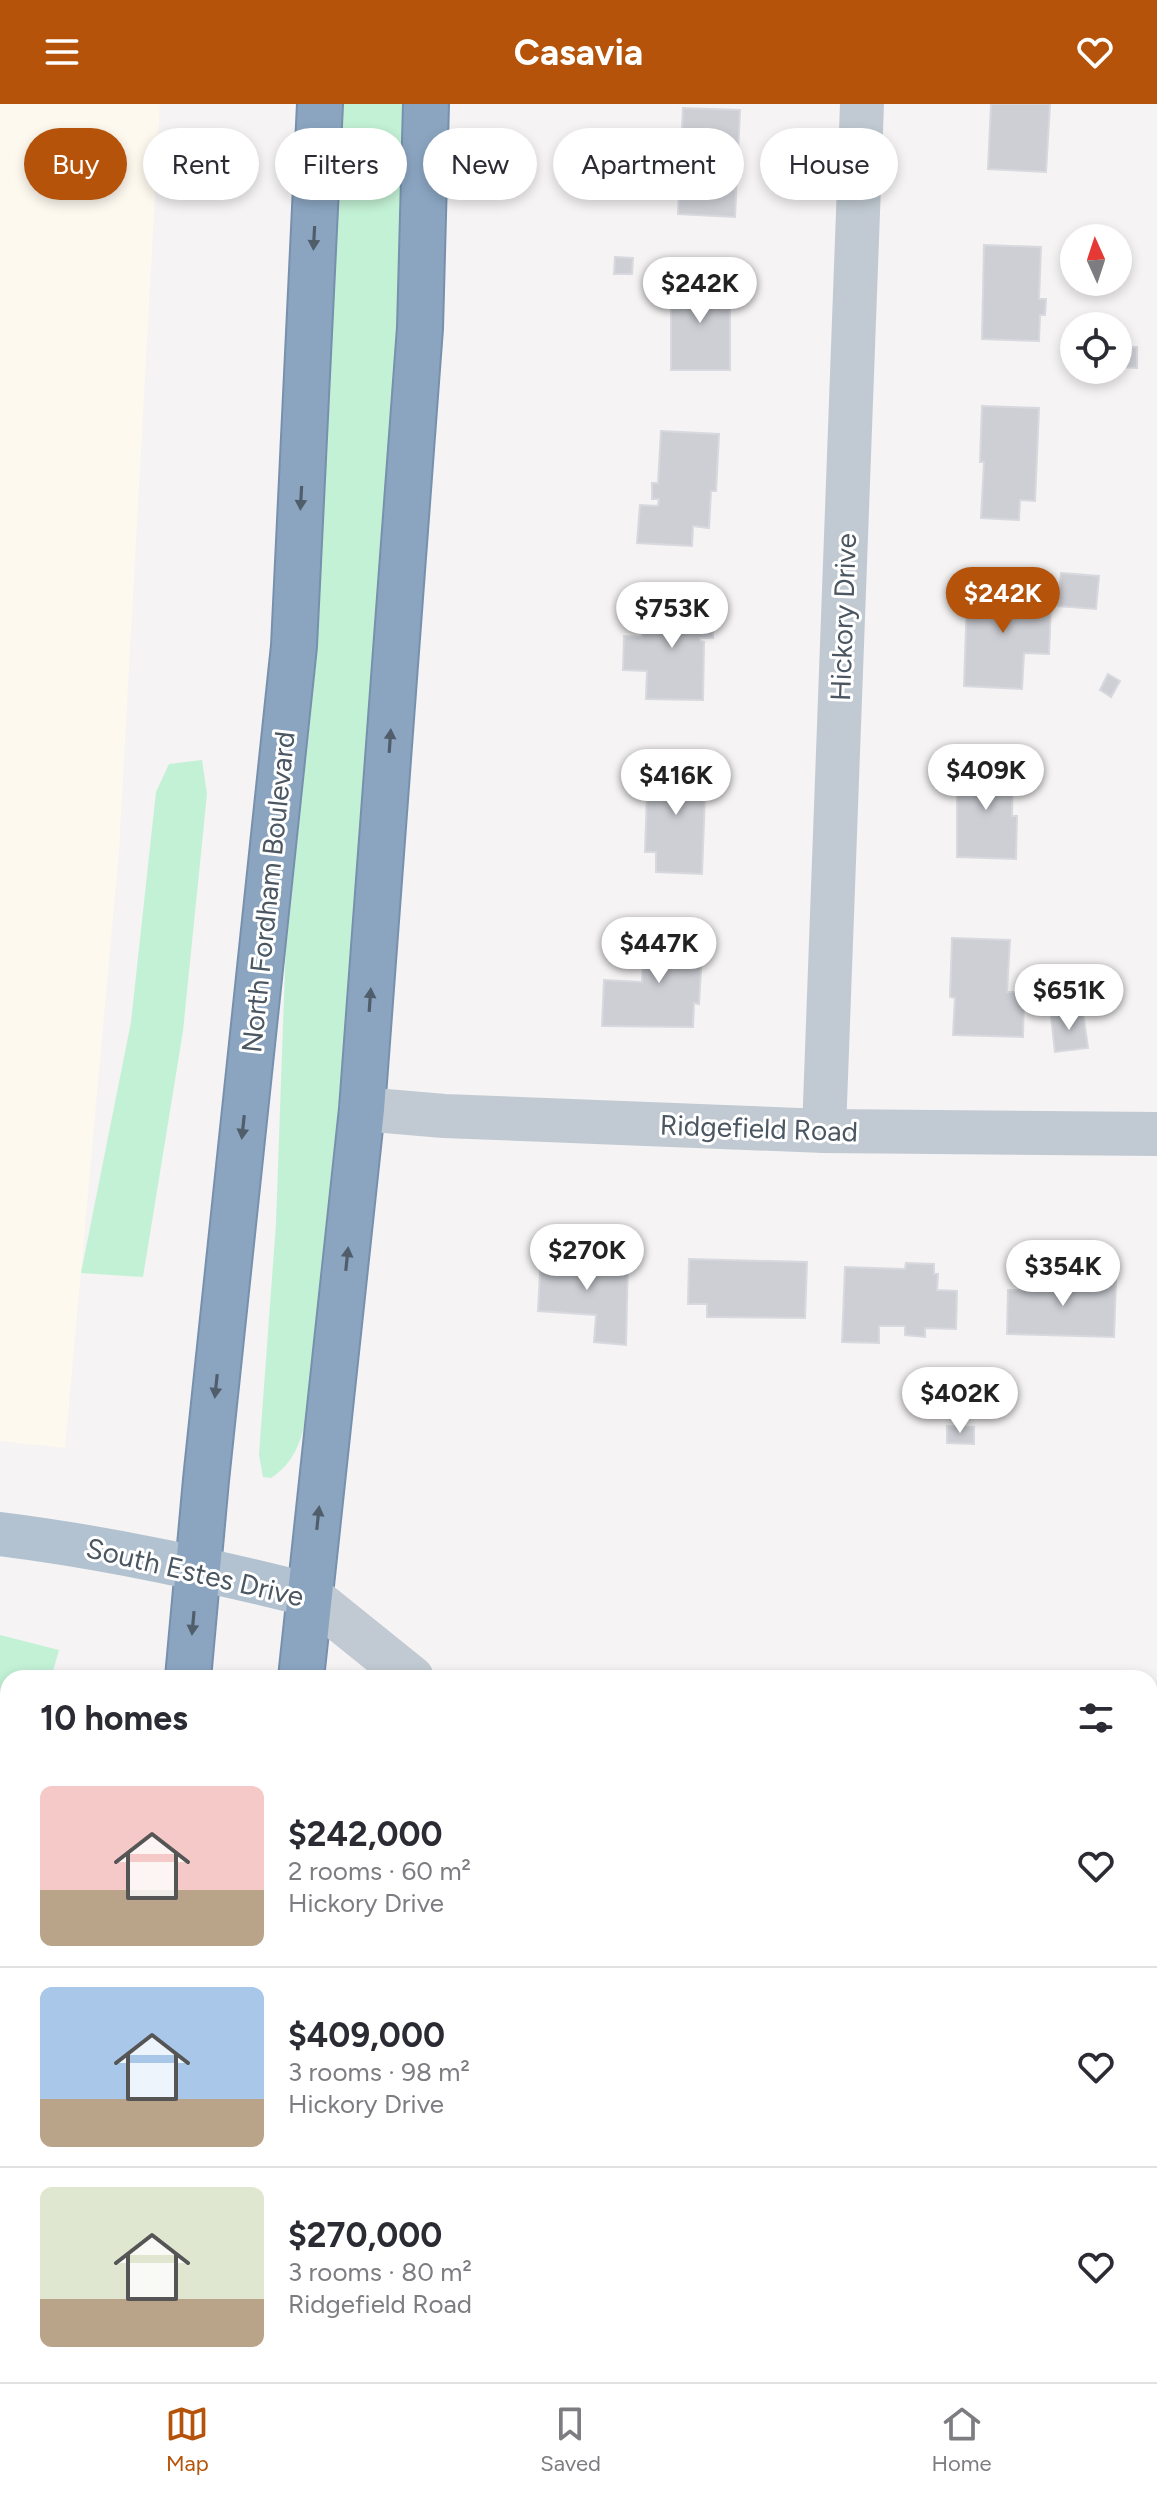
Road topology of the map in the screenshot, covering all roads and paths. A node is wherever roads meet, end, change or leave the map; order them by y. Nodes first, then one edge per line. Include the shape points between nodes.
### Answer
1 (320, 104) edge
2 (426, 104) edge
3 (862, 104) edge
4 (362, 1109) junction
5 (824, 1131) junction
6 (1157, 1134) edge
7 (0, 1534) edge
8 (199, 1567) junction
9 (309, 1595) junction
10 (189, 1670) edge
11 (302, 1670) edge
12 (402, 1670) edge

1 -> 8 highway, North Fordham Boulevard via 294,646
4 -> 2 highway via 420,328
3 - 5 street, Hickory Drive
4 - 5 street, Ridgefield Road
9 -> 4 highway
5 - 6 street, Ridgefield Road
7 - 8 main road, South Estes Drive
8 - 9 main road, South Estes Drive
8 -> 10 highway, North Fordham Boulevard
9 - 11 highway
9 - 12 street, South Estes Drive

